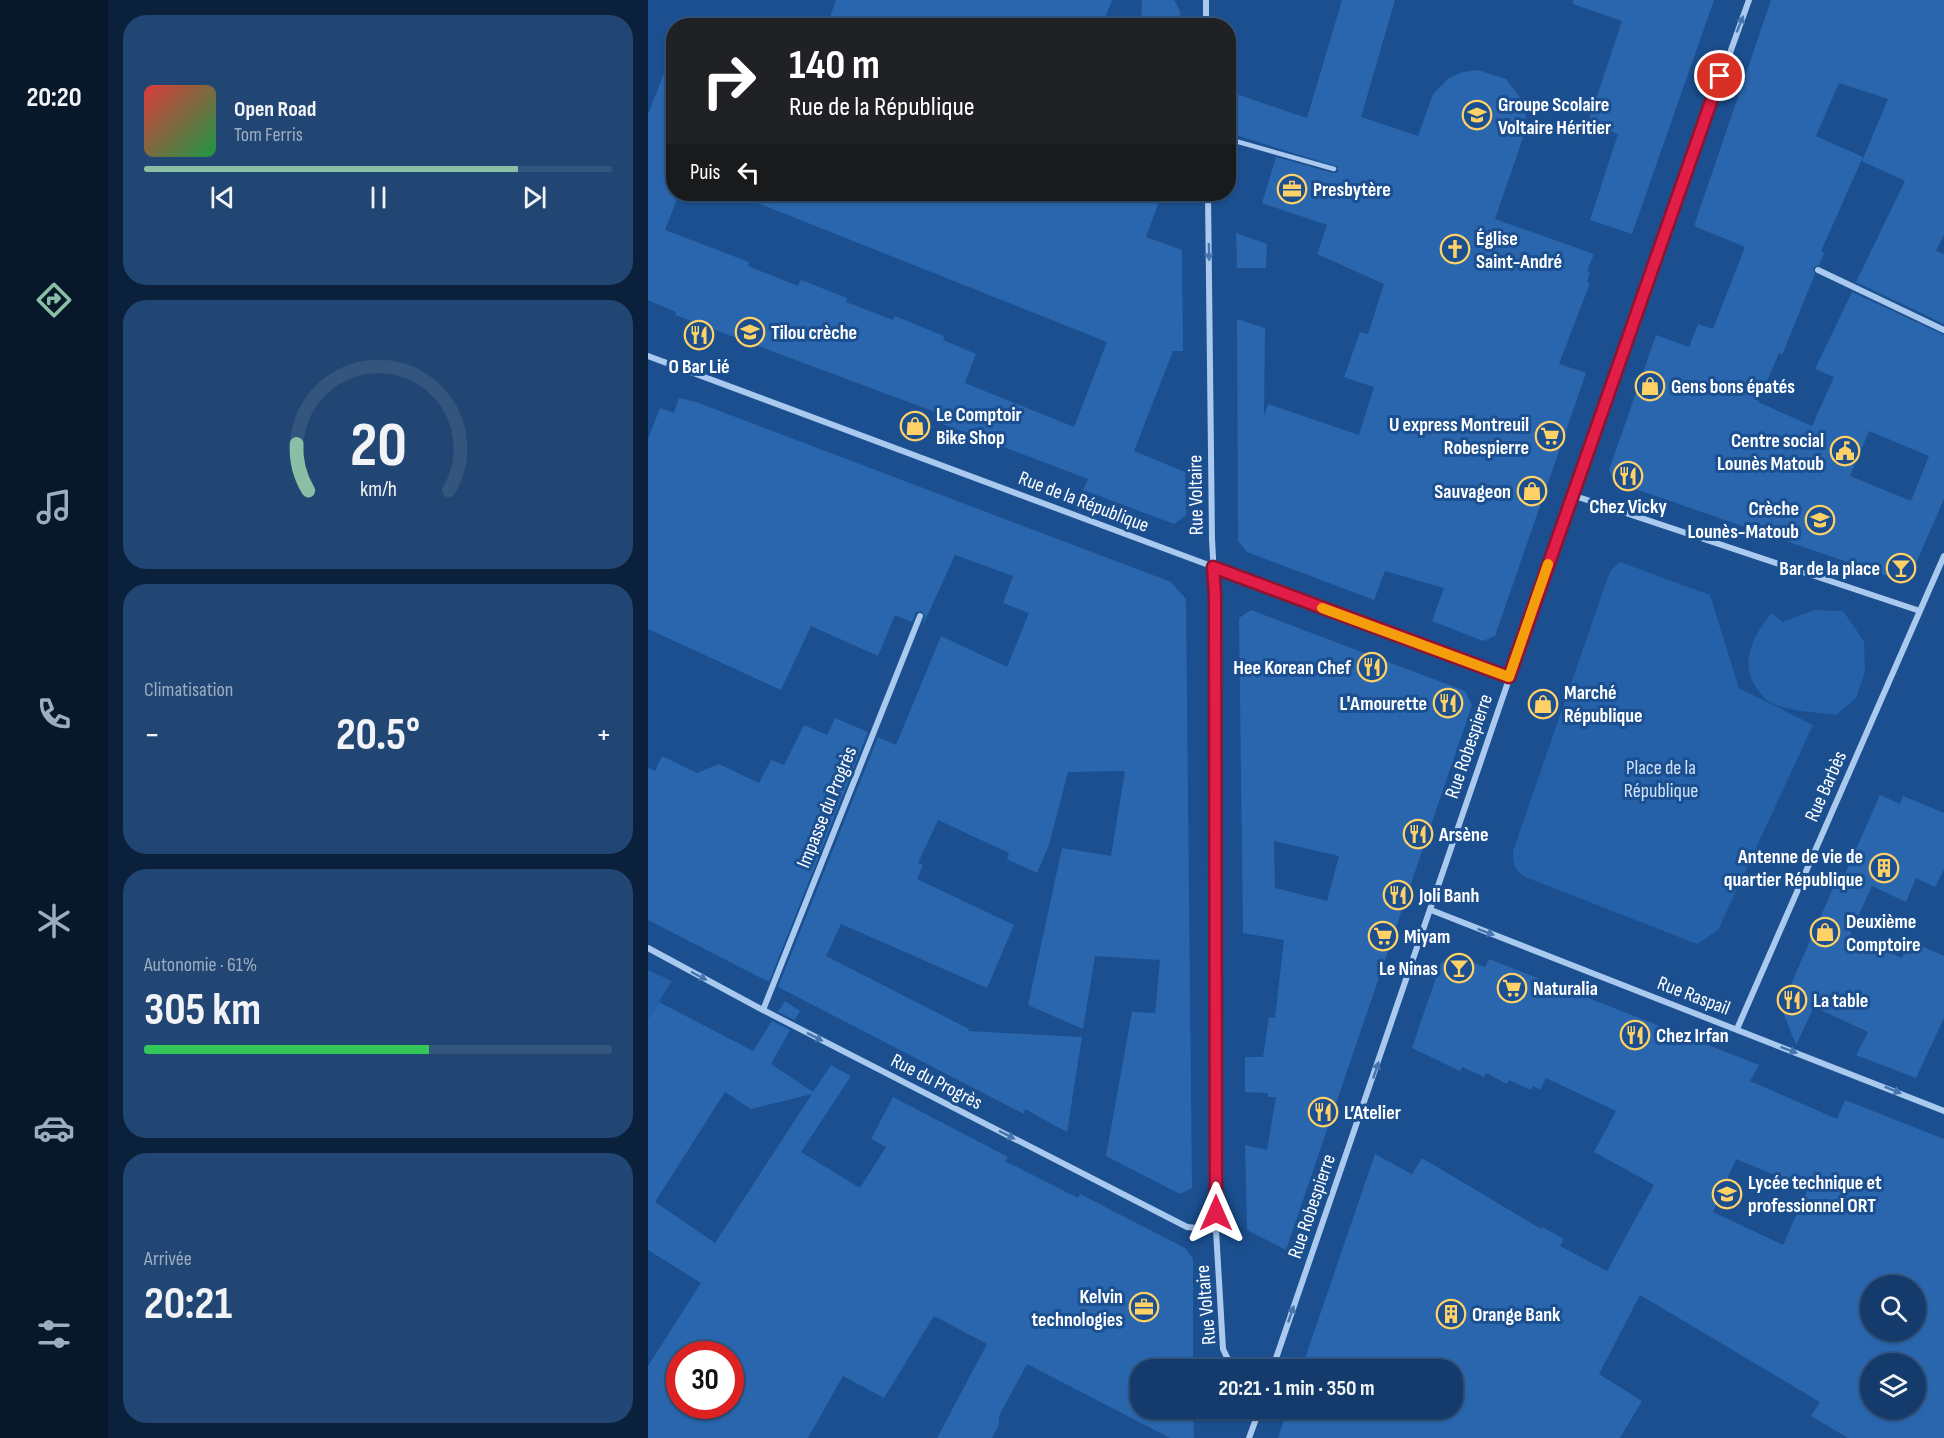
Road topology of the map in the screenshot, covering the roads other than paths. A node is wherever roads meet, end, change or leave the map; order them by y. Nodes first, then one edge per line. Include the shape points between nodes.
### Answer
1 (1206, 0) edge
2 (1749, 0) edge
3 (1206, 18) edge
4 (1236, 141) edge
5 (1334, 170) dead end
6 (1208, 201) edge
7 (1818, 270) dead end
8 (1944, 330) edge
9 (648, 356) edge
10 (1572, 495) junction
11 (1944, 556) edge
12 (1213, 567) junction
13 (1920, 611) junction
14 (920, 616) dead end
15 (1509, 677) junction
16 (1431, 910) junction
17 (648, 948) edge
18 (763, 1010) junction
19 (1737, 1029) junction
20 (1944, 1111) edge
21 (1216, 1230) junction
22 (1228, 1359) edge
23 (1276, 1359) edge
24 (1256, 1419) edge
25 (1250, 1438) edge

1 - 3 street
10 -> 2 street, Rue Robespierre
4 - 5 lane
6 -> 12 street, Rue Voltaire
7 - 8 street
9 - 12 street, Rue de la République
10 - 13 street
10 - 15 street, Rue Robespierre
11 - 13 street, Rue Barbès
12 - 15 street, Rue de la République
12 - 21 street, Rue Voltaire
13 - 19 street, Rue Barbès
14 - 18 street, Impasse du Progrès
15 - 16 street, Rue Robespierre
16 -> 19 street, Rue Raspail
23 -> 16 street, Rue Robespierre
17 -> 18 street, Rue du Progrès
18 -> 21 street, Rue du Progrès via 1187,1227
19 -> 20 street, Rue Raspail
21 - 22 street, Rue Voltaire via 1223,1349
24 - 25 street

